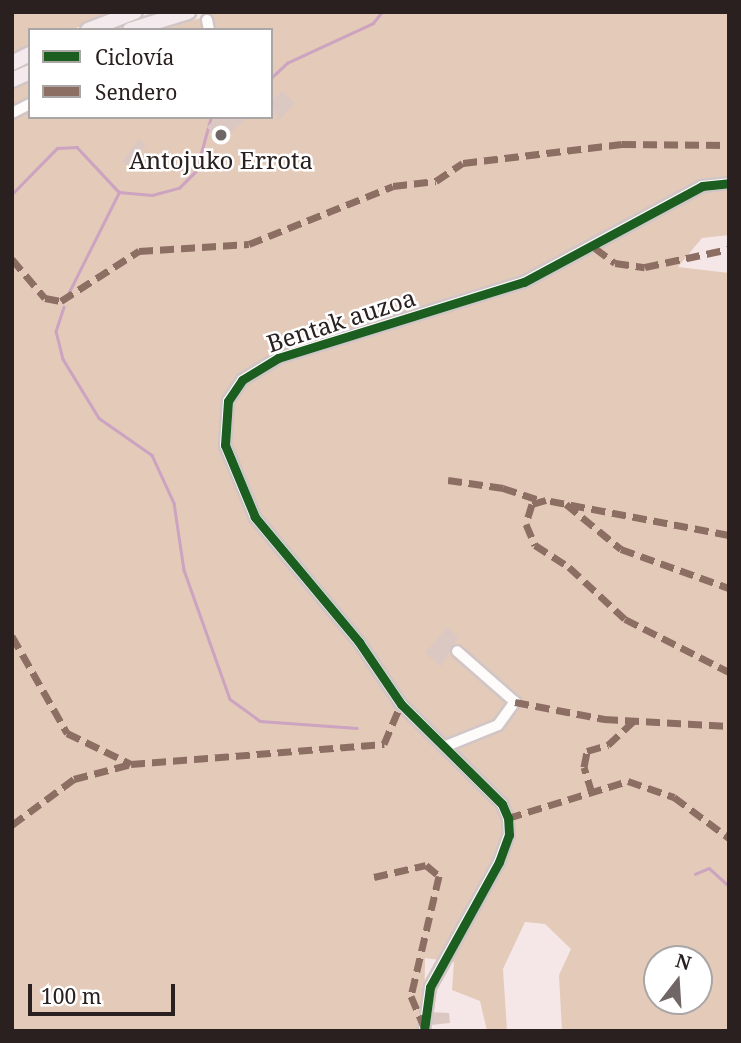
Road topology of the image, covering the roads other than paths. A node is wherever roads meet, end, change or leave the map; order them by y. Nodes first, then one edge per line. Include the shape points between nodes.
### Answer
1 (135, 12) edge
2 (188, 12) edge
3 (93, 28) edge
4 (136, 28) edge
5 (28, 55) edge
6 (12, 63) edge
7 (28, 73) edge
8 (12, 80) edge
9 (28, 105) edge
10 (12, 113) edge
11 (729, 183) edge
12 (457, 651) dead end
13 (446, 746) junction
14 (424, 1031) edge

1 - 3 highway
2 - 4 highway
5 - 6 highway
7 - 8 highway
9 - 10 street
11 - 13 street, Bentak auzoa via 702,186 524,282 278,358 248,374 228,401 224,434 240,491 401,704
12 - 13 street via 516,702 498,725
13 - 14 street, Bentak auzoa via 502,804 509,835 430,988

